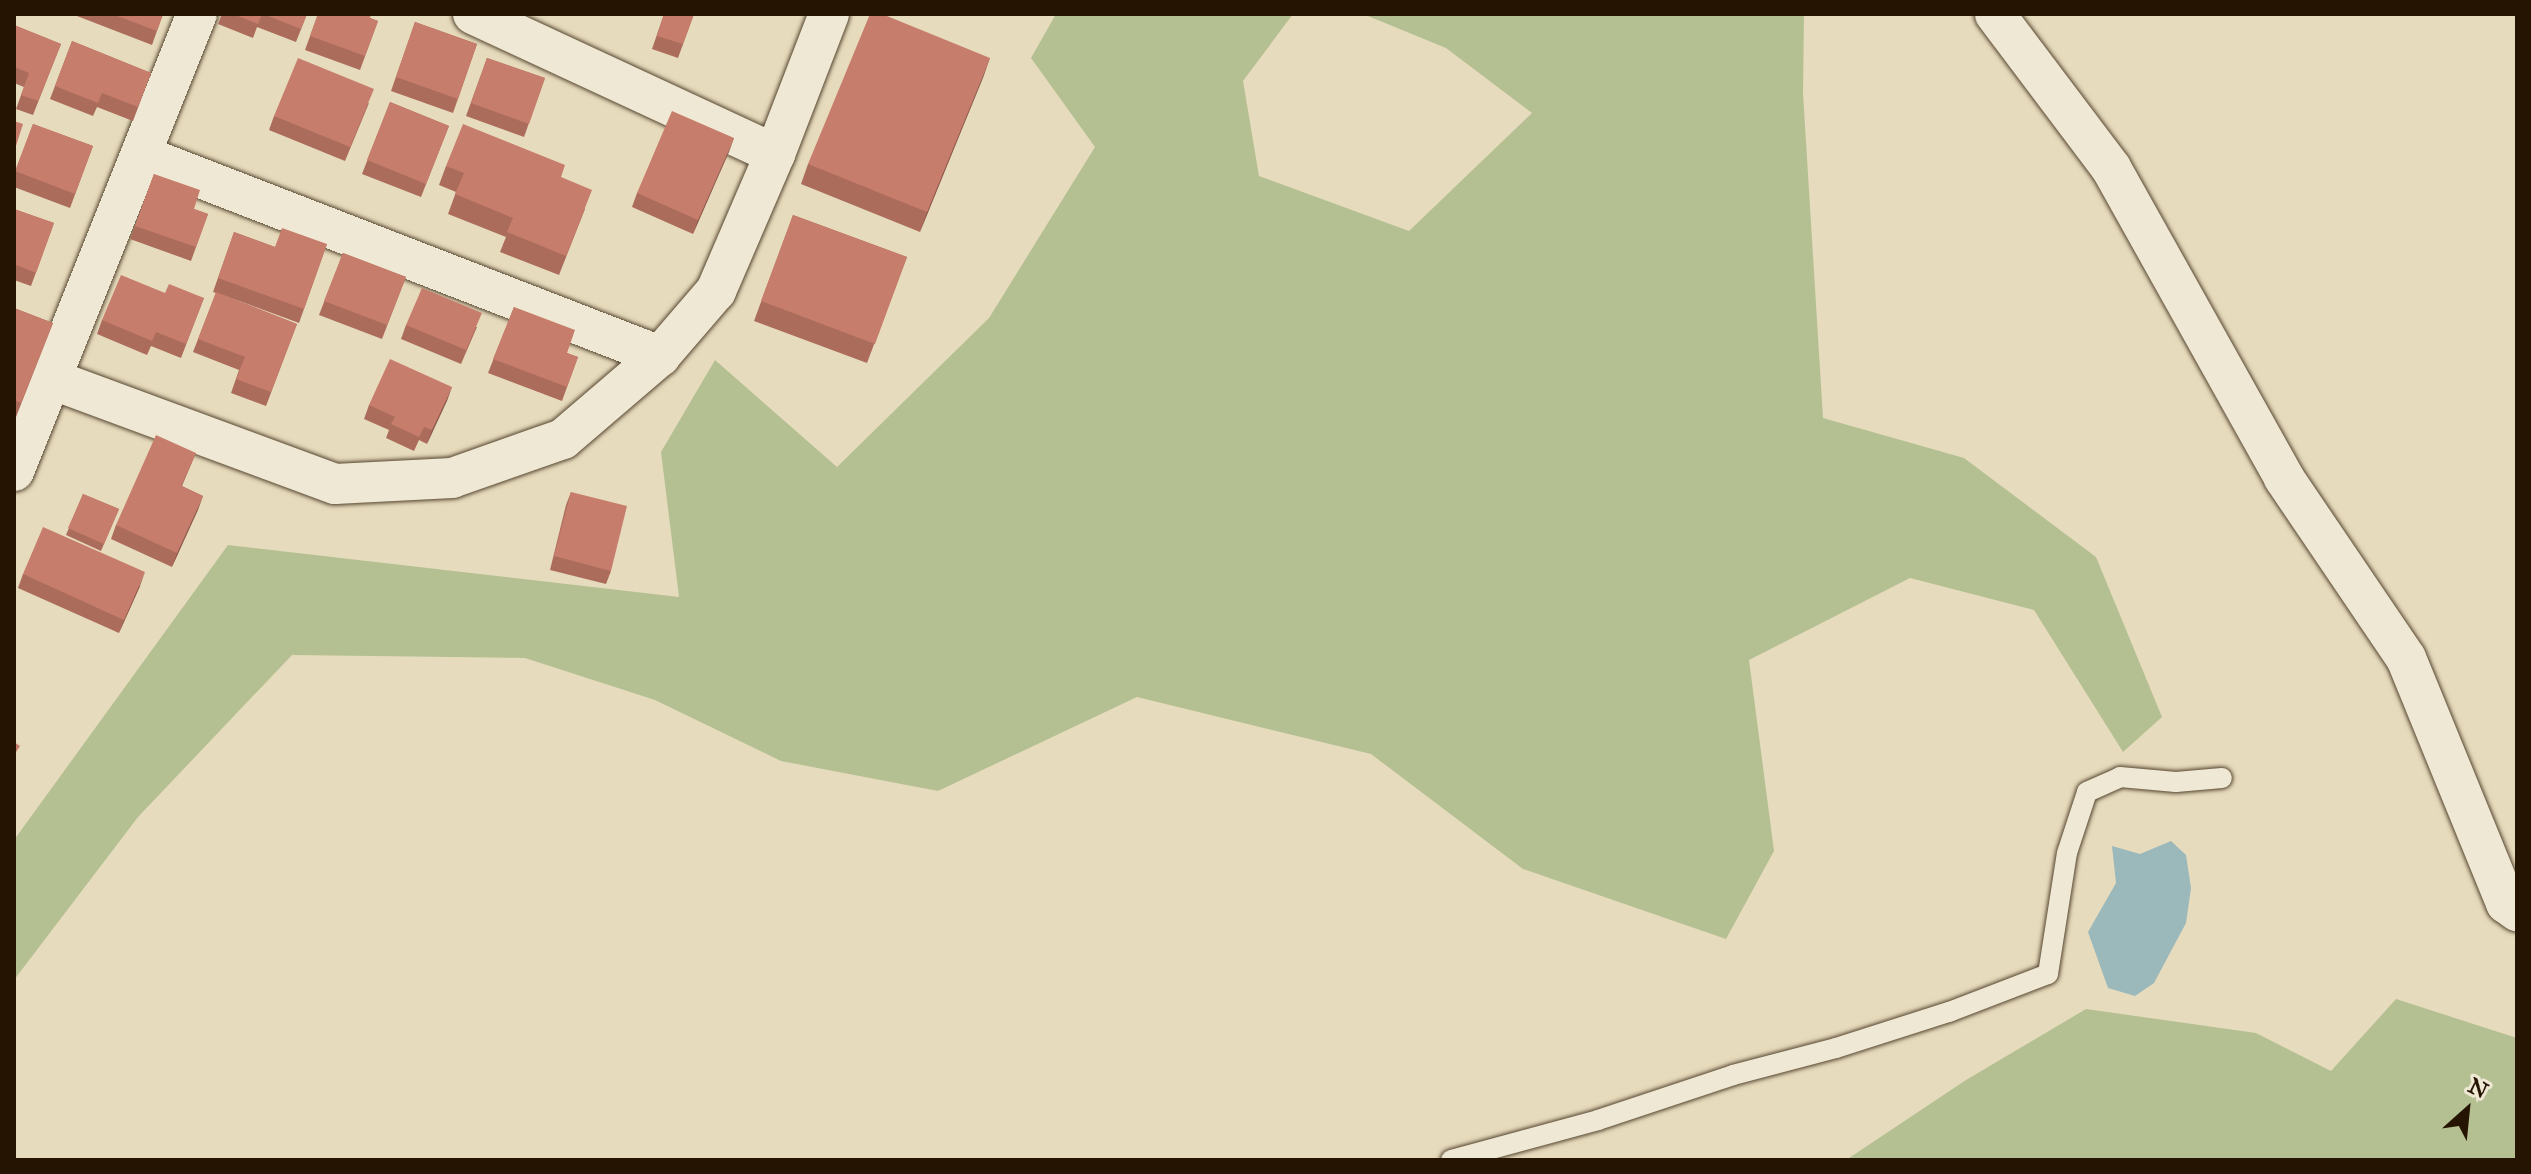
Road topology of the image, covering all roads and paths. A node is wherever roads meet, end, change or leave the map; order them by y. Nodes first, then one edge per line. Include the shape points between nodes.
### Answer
1 (197, 14) edge
2 (473, 14) edge
3 (829, 14) edge
4 (1995, 14) edge
5 (775, 154) junction
6 (141, 155) junction
7 (660, 356) junction
8 (51, 379) junction
9 (14, 471) edge
10 (2222, 778) dead end
11 (2517, 911) edge
12 (1451, 1160) edge

1 - 6 street
2 - 5 street
3 - 5 street
4 - 11 street via 2111,168 2284,478 2406,658 2506,903
5 - 7 street via 716,291
6 - 7 street
6 - 8 street
7 - 8 street via 563,439 452,478 335,484
8 - 9 street
10 - 12 lane via 2176,782 2120,777 2087,792 2067,853 2048,974 1836,1048

